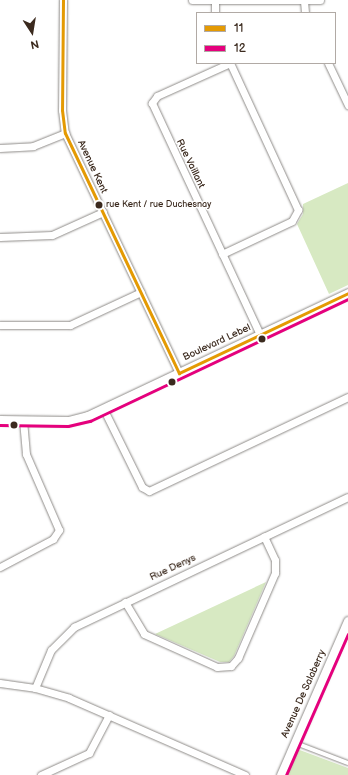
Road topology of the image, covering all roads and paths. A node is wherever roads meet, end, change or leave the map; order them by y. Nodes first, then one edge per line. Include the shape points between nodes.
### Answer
1 (63, 0) edge
2 (192, 0) edge
3 (215, 0) edge
4 (320, 0) edge
5 (304, 1) edge
6 (215, 12) edge
7 (305, 12) edge
8 (228, 64) edge
9 (230, 64) edge
10 (328, 64) edge
11 (348, 105) edge
12 (65, 132) junction
13 (0, 148) edge
14 (103, 212) junction
15 (0, 236) edge
16 (222, 254) junction
17 (141, 292) junction
18 (348, 293) edge
19 (0, 325) edge
20 (260, 335) junction
21 (179, 373) junction
22 (348, 397) edge
23 (104, 410) junction
24 (0, 420) edge
25 (23, 421) junction
26 (348, 497) edge
27 (264, 536) junction
28 (1, 565) edge
29 (125, 602) junction
30 (348, 621) edge
31 (0, 683) edge
32 (35, 688) junction
33 (109, 715) junction
34 (295, 742) junction
35 (348, 763) edge
36 (41, 775) edge
37 (246, 775) edge
38 (281, 775) edge

1 - 12 street, Avenue Kent via 62,110
2 - 3 street
3 - 5 street
3 - 6 street
4 - 5 street
5 - 7 street
8 - 16 street, Rue Vaillant via 157,96 152,103
9 - 16 street via 298,210 292,220
10 - 11 street
12 - 13 street via 34,146
12 - 14 street, Avenue Kent
14 - 15 street via 52,235
14 - 17 street, Avenue Kent
16 - 20 street, Rue Vaillant
17 - 19 street via 70,325
17 - 21 street, Avenue Kent
18 - 20 street, Boulevard Lebel
20 - 21 street, Boulevard Lebel
21 - 23 street, Boulevard Lebel
22 - 23 street via 149,491 142,487
23 - 25 street, Boulevard Lebel via 74,420
24 - 25 street, Boulevard Lebel
25 - 28 street via 26,454 59,530 53,539
26 - 27 street, Rue Denys
27 - 29 street, Rue Denys
27 - 29 street via 276,563 275,576 237,661 231,666 217,667 144,634
29 - 32 street, Rue Denys via 82,622 60,638 45,660
30 - 34 street, Avenue De Salaberry
31 - 32 street
32 - 33 street
33 - 36 street via 89,753
33 - 37 street
34 - 35 lane
34 - 38 street, Avenue De Salaberry

